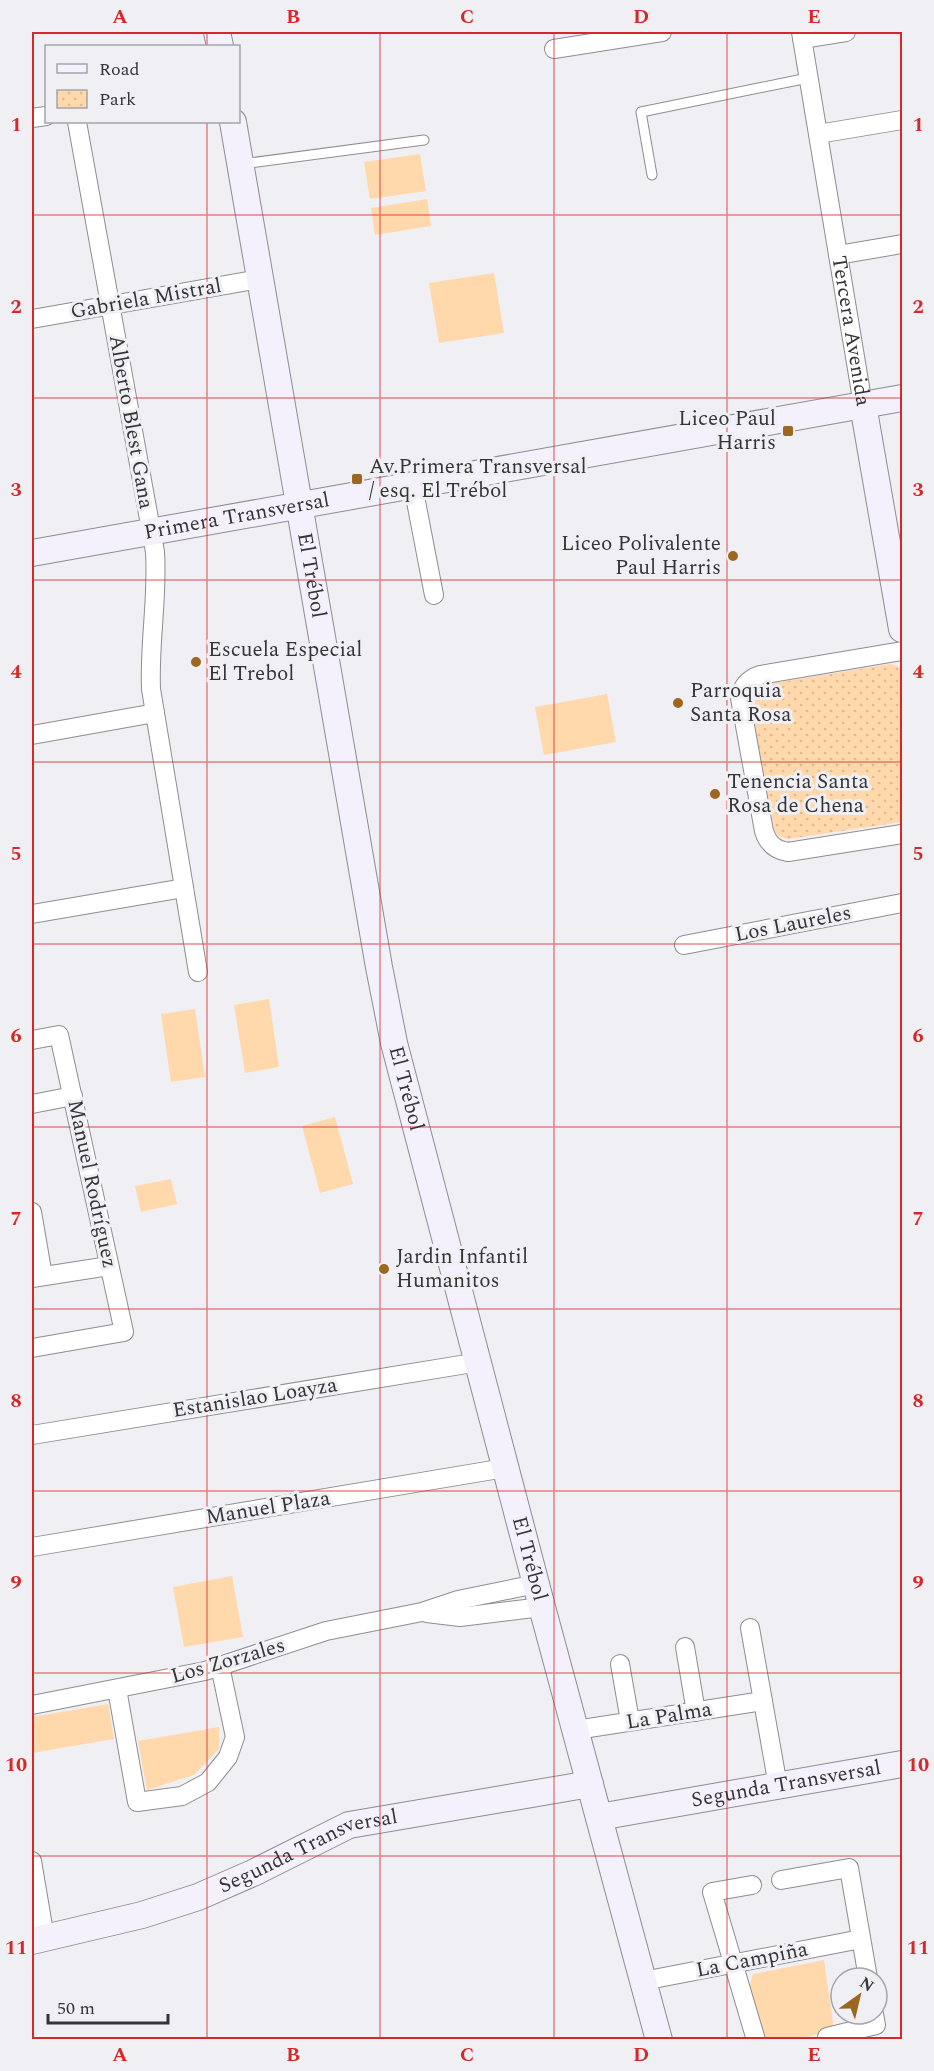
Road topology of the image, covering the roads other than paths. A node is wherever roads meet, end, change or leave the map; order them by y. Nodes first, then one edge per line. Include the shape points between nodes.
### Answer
1 (662, 32) edge
2 (846, 32) edge
3 (802, 35) edge
4 (554, 49) dead end
5 (808, 78) junction
6 (903, 120) edge
7 (77, 123) edge
8 (233, 123) edge
9 (818, 134) junction
10 (424, 140) dead end
11 (240, 164) junction
12 (652, 175) dead end
13 (903, 244) edge
14 (838, 255) junction
15 (260, 279) junction
16 (110, 305) junction
17 (32, 319) edge
18 (903, 398) edge
19 (863, 405) junction
20 (413, 486) junction
21 (300, 506) junction
22 (152, 532) junction
23 (32, 553) edge
24 (434, 596) dead end
25 (903, 629) edge
26 (903, 651) edge
27 (155, 713) junction
28 (32, 735) edge
29 (903, 834) edge
30 (184, 888) junction
31 (903, 903) edge
32 (32, 914) edge
33 (684, 945) dead end
34 (198, 972) dead end
35 (32, 1040) edge
36 (73, 1096) junction
37 (32, 1104) edge
38 (32, 1212) edge
39 (109, 1266) junction
40 (38, 1277) edge
41 (32, 1348) edge
42 (478, 1362) junction
43 (32, 1435) edge
44 (505, 1468) junction
45 (32, 1547) edge
46 (538, 1595) junction
47 (750, 1628) dead end
48 (685, 1647) dead end
49 (620, 1664) dead end
50 (220, 1666) junction
51 (117, 1689) junction
52 (763, 1701) junction
53 (32, 1705) edge
54 (696, 1712) junction
55 (630, 1721) junction
56 (576, 1730) junction
57 (903, 1764) edge
58 (590, 1784) junction
59 (778, 1786) junction
60 (599, 1817) junction
61 (32, 1861) edge
62 (781, 1880) dead end
63 (752, 1886) dead end
64 (861, 1939) junction
65 (38, 1940) edge
66 (734, 1963) junction
67 (866, 1966) edge
68 (643, 1981) junction
69 (872, 2026) edge
70 (827, 2037) dead end
71 (659, 2040) edge
72 (756, 2040) edge

1 - 4 street
2 - 3 street
3 - 5 street, Tercera Avenida
5 - 9 street, Tercera Avenida
5 - 12 lane via 641,112
6 - 9 street
7 - 16 street, Alberto Blest Gana
8 - 11 main road, El Trébol
9 - 14 street, Tercera Avenida
10 - 11 lane
11 - 15 main road, El Trébol
13 - 14 street
14 - 19 street, Tercera Avenida
15 - 16 street, Gabriela Mistral
15 - 21 main road, El Trébol
16 - 17 street, Gabriela Mistral
16 - 22 street, Alberto Blest Gana
18 - 19 main road, Primera Transversal
19 - 20 main road, Primera Transversal
19 - 25 main road, Tercera Avenida
20 - 21 main road, Primera Transversal
20 - 24 street
21 - 22 main road, Primera Transversal
21 - 42 main road, El Trébol via 392,1034
22 - 23 main road, Primera Transversal
22 - 27 street, Alberto Blest Gana via 156,580 150,675
26 - 29 street via 753,677 741,692 740,705 764,831 775,848 795,851
27 - 28 street
27 - 30 street, Alberto Blest Gana
30 - 32 street
30 - 34 street, Alberto Blest Gana
31 - 33 street, Los Laureles
35 - 36 street, Manuel Rodríguez via 60,1035
36 - 37 street
36 - 39 street, Manuel Rodríguez
38 - 40 street
39 - 40 street
39 - 41 street, Manuel Rodríguez via 124,1332
42 - 43 street, Estanislao Loayza
42 - 44 main road, El Trébol
44 - 45 street, Manuel Plaza
44 - 46 main road, El Trébol
46 - 50 street, Los Zorzales via 458,1600 422,1612 326,1631
46 - 56 main road, El Trébol
47 - 52 street
48 - 54 street
49 - 55 street
50 - 51 street, Los Zorzales
50 - 51 street via 235,1737 228,1757 208,1782 182,1796 137,1802
51 - 53 street, Los Zorzales
52 - 54 street, La Palma
52 - 59 street
54 - 55 street, La Palma
55 - 56 street, La Palma
56 - 58 main road, El Trébol
57 - 59 main road, Segunda Transversal
58 - 60 main road, El Trébol
58 - 65 main road, Segunda Transversal via 349,1825 198,1897
59 - 60 main road, Segunda Transversal
60 - 68 main road, El Trébol
61 - 65 street
62 - 64 street via 849,1868
63 - 66 street via 712,1892
64 - 66 street, La Campiña
64 - 67 street
66 - 68 street, La Campiña
66 - 72 street
68 - 71 main road, El Trébol
69 - 70 street

